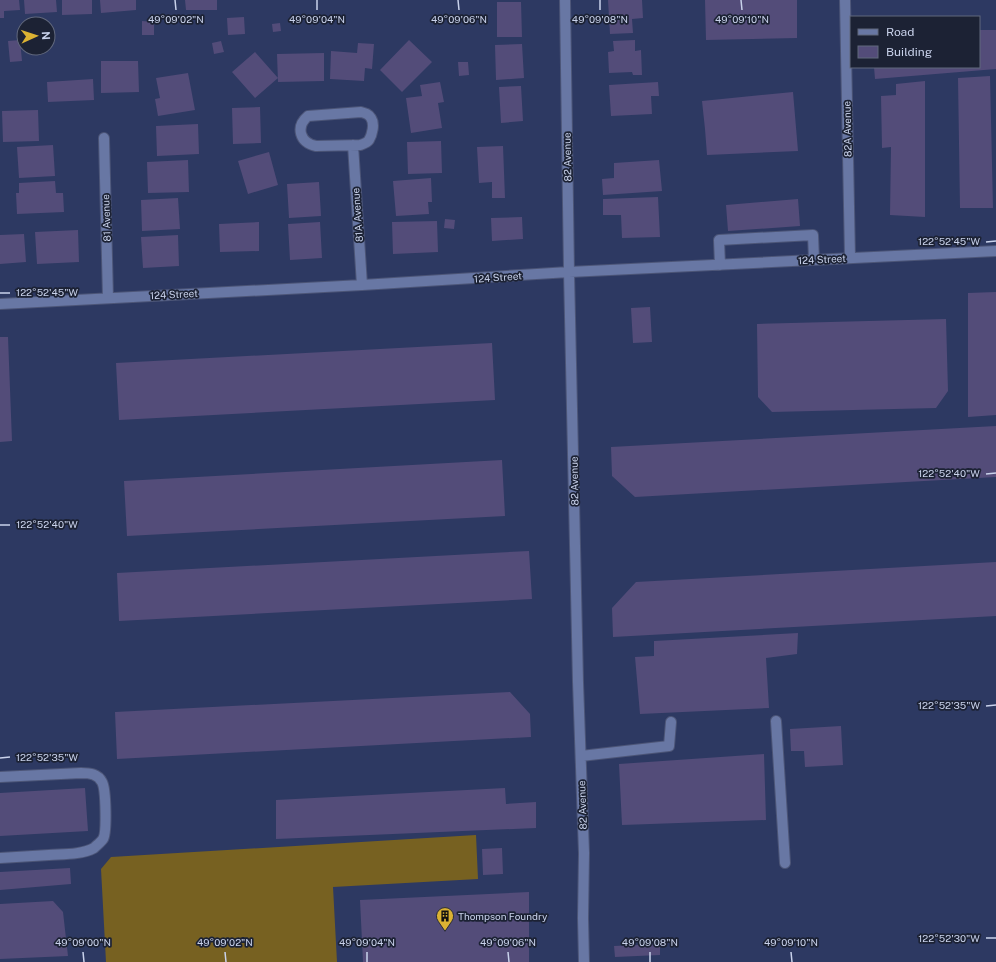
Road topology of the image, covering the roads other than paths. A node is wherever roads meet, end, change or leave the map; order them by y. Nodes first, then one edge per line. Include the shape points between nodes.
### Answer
1 (565, 0) edge
2 (845, 0) edge
3 (104, 138) dead end
4 (353, 145) junction
5 (996, 250) edge
6 (850, 258) junction
7 (814, 260) junction
8 (720, 265) junction
9 (570, 272) junction
10 (362, 285) junction
11 (108, 298) junction
12 (0, 304) edge
13 (776, 721) dead end
14 (672, 722) dead end
15 (580, 756) junction
16 (0, 777) edge
17 (0, 858) edge
18 (785, 863) dead end
19 (584, 962) edge

1 - 9 street, 82 Avenue
2 - 6 street, 82A Avenue
3 - 11 street, 81 Avenue
4 - 4 street via 360,145 369,140 373,123 368,115 361,112 315,114 302,122 300,130 303,139 312,145
4 - 10 street, 81A Avenue
5 - 6 street, 124 Street
6 - 7 street, 124 Street
7 - 8 street, 124 Street
7 - 8 street via 813,235 727,239 719,240
8 - 9 street, 124 Street
9 - 10 street, 124 Street
9 - 15 street, 82 Avenue
10 - 11 street, 124 Street
11 - 12 street, 124 Street
13 - 18 street
14 - 15 street via 669,746
15 - 19 street, 82 Avenue via 584,853
16 - 17 street via 91,773 103,783 106,830 103,840 86,852

